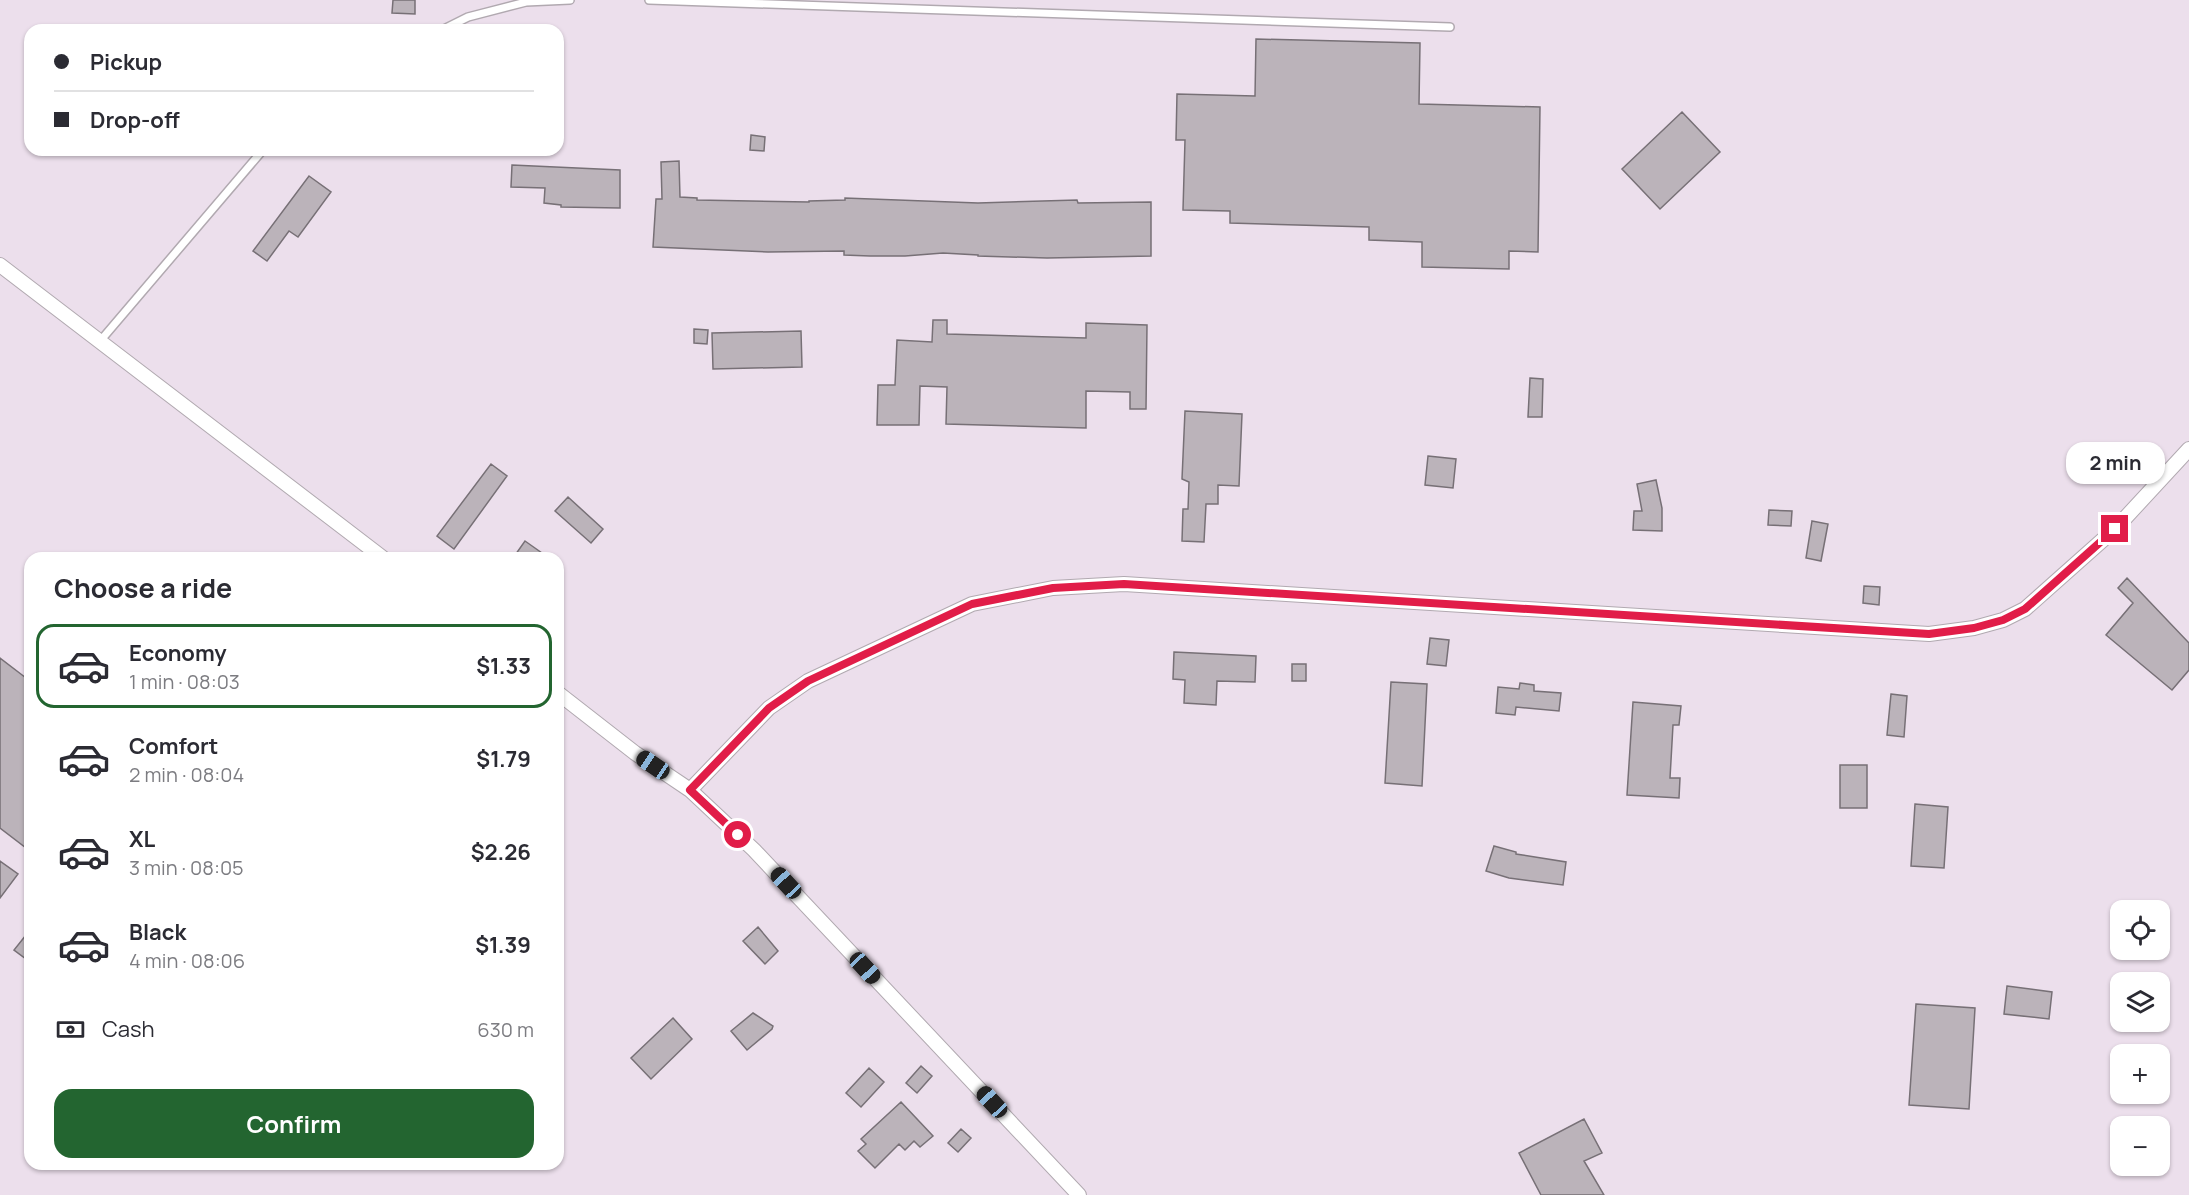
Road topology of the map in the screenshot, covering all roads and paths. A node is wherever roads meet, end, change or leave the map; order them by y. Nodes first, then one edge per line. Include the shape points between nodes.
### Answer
1 (570, 0) edge
2 (649, 0) edge
3 (454, 24) edge
4 (1450, 27) dead end
5 (257, 156) edge
6 (0, 265) edge
7 (101, 340) junction
8 (2189, 449) edge
9 (375, 552) edge
10 (564, 698) edge
11 (690, 790) junction
12 (1079, 1195) edge

1 - 3 lane via 526,2
2 - 4 lane
5 - 7 lane
6 - 7 street
7 - 9 street
8 - 11 street via 2115,529 2025,609 1974,628 1929,634 1124,584 1053,588 972,604 808,681 769,708
10 - 11 street
11 - 12 street via 762,858

